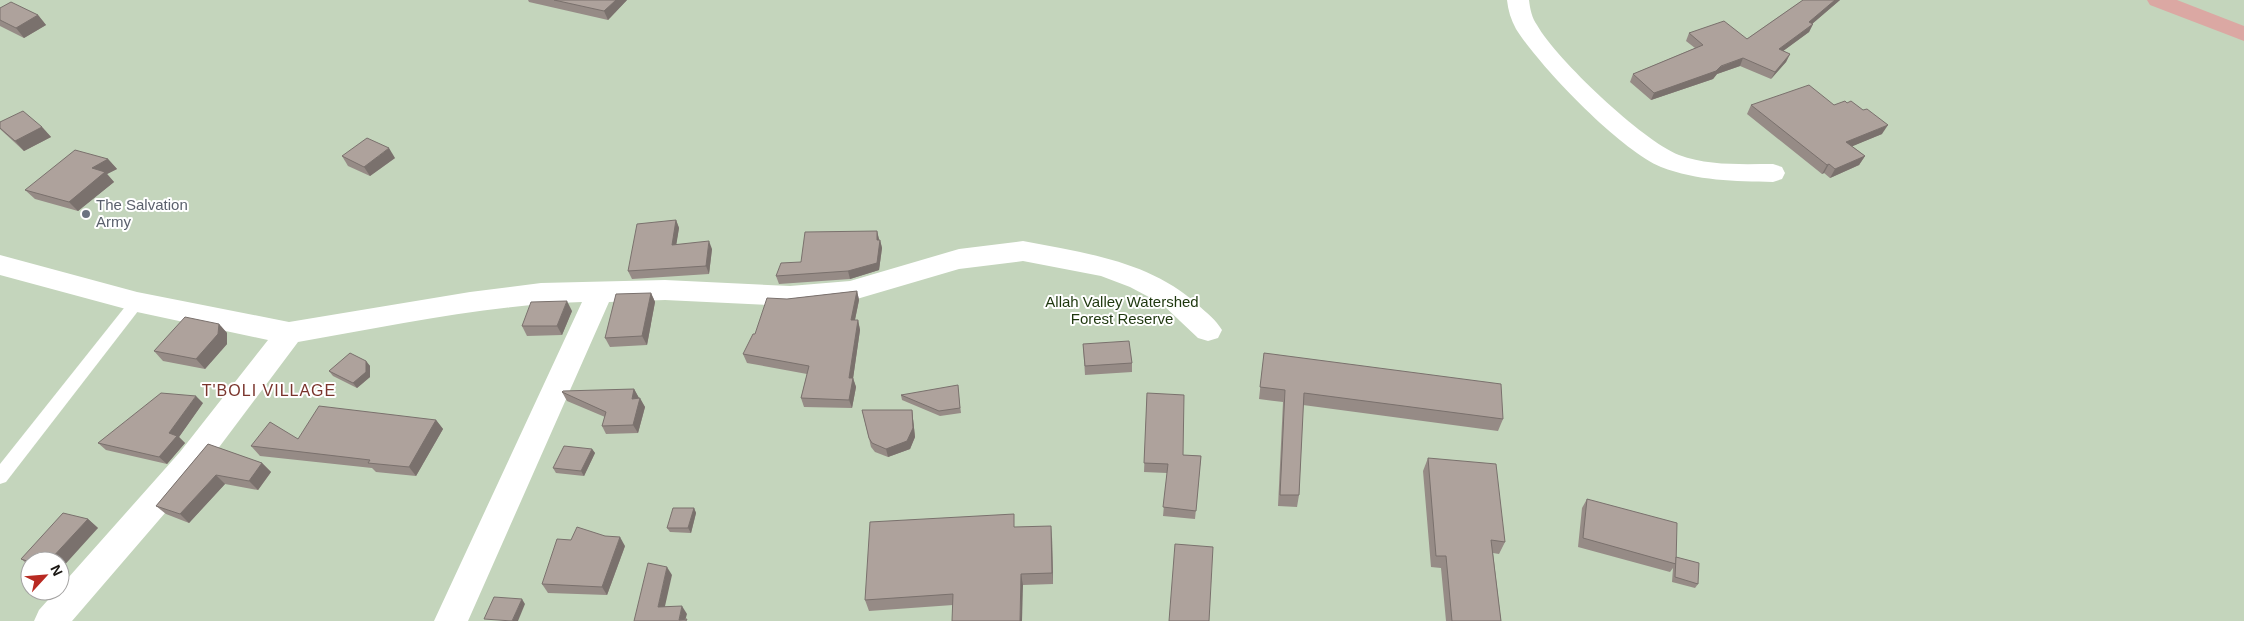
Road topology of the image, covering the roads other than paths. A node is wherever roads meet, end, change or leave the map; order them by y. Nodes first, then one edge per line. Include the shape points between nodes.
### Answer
1 (1518, 0) edge
2 (2158, 0) edge
3 (2244, 34) edge
4 (1773, 173) dead end
5 (0, 264) edge
6 (601, 290) junction
7 (137, 302) junction
8 (1208, 330) dead end
9 (289, 333) junction
10 (0, 476) edge
11 (51, 621) edge
12 (451, 621) edge

1 - 4 street via 1527,28 1542,48 1614,121 1642,144 1666,159 1695,169
2 - 3 main road
5 - 7 street
6 - 8 street via 790,296 850,291 959,258 1023,251 1105,267 1140,280 1172,297
6 - 9 street via 470,302
6 - 12 street
7 - 9 street
7 - 10 lane
9 - 11 street via 191,461

